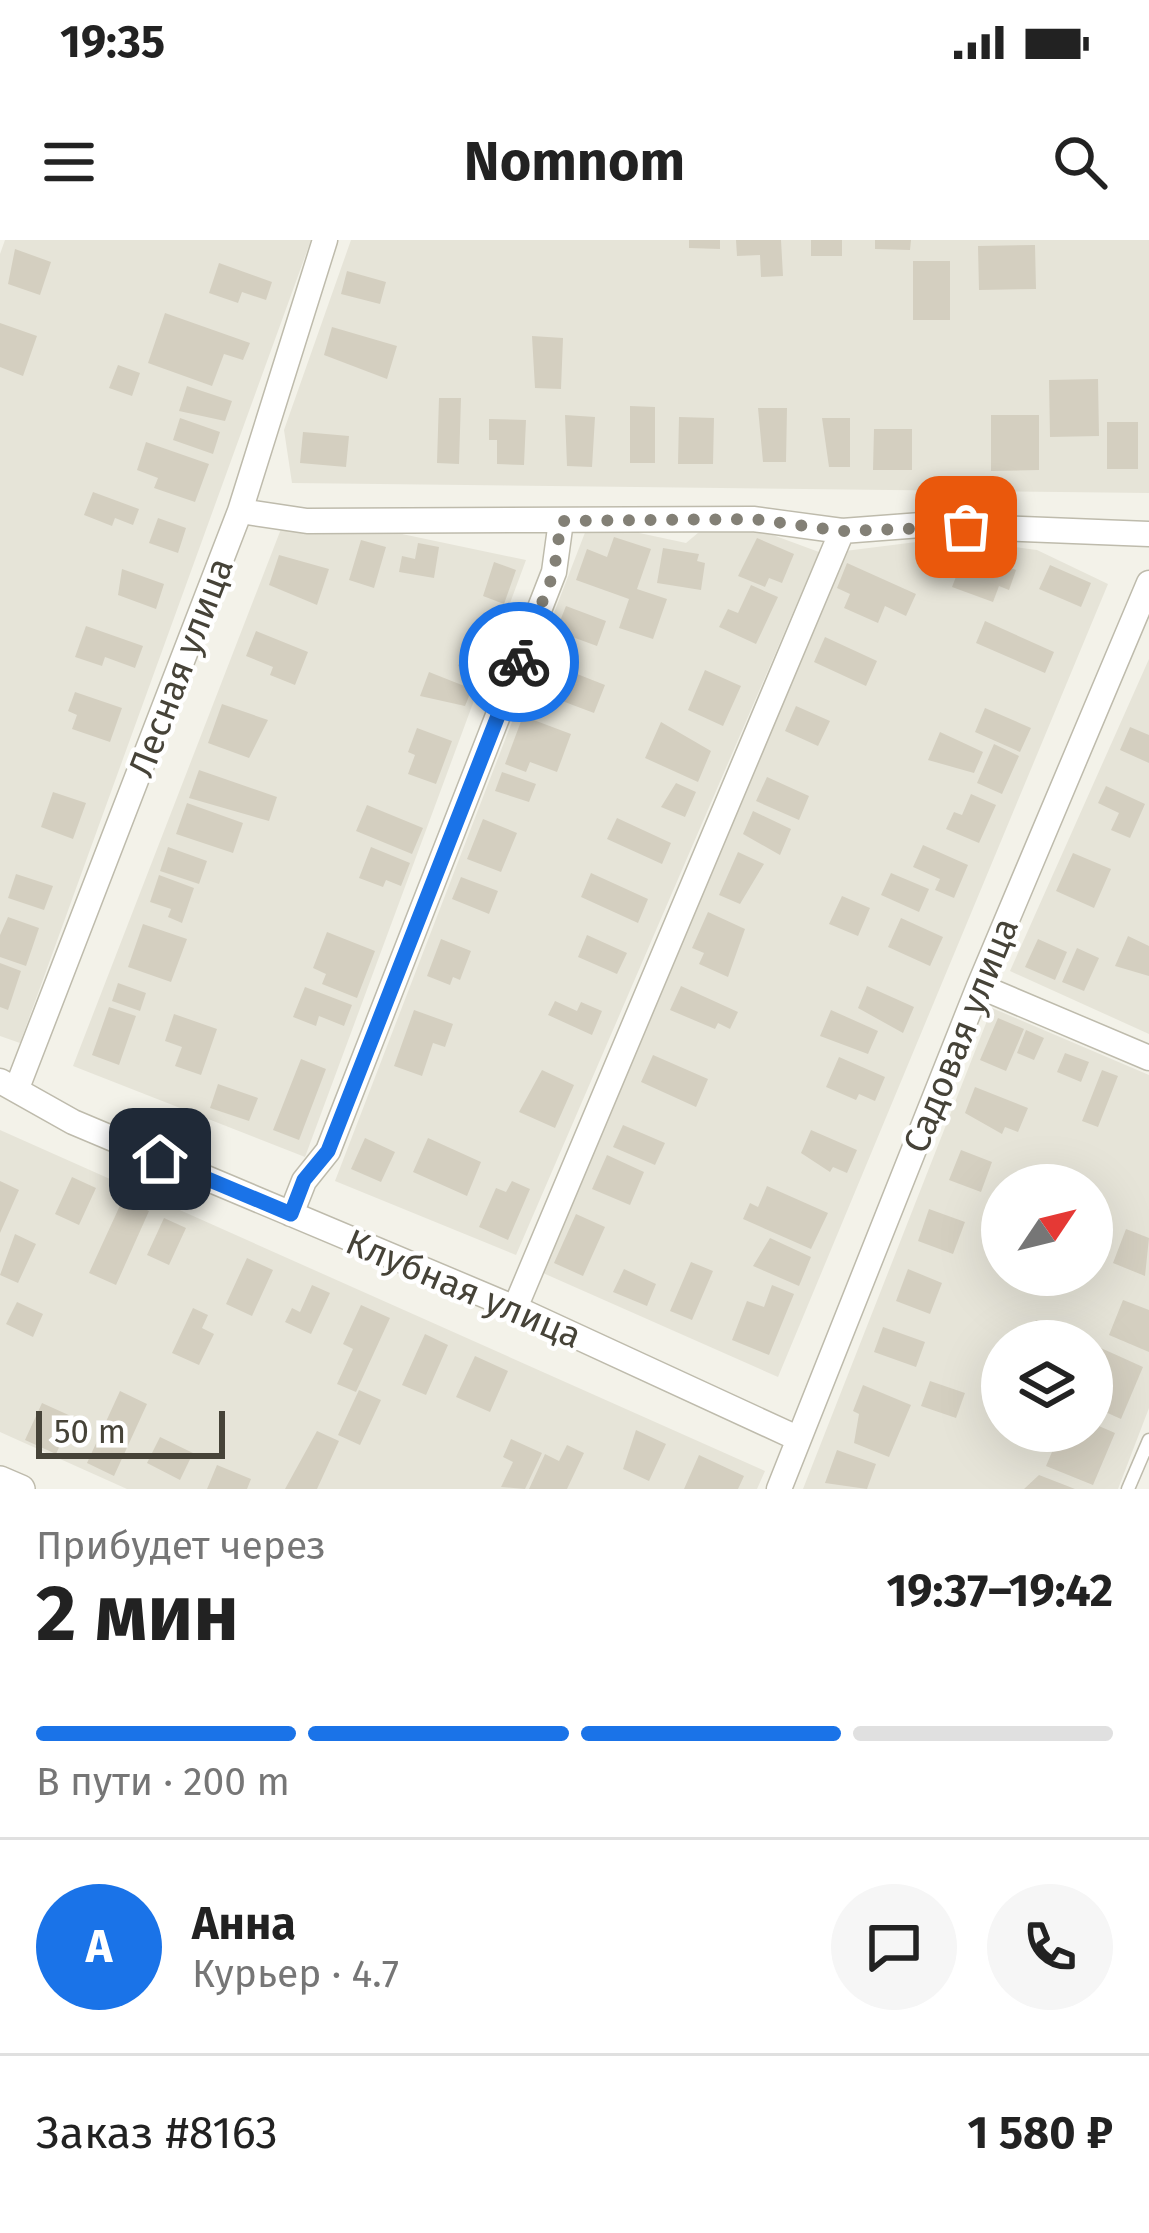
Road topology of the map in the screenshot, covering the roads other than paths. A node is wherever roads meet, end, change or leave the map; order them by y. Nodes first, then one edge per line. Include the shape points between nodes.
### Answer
1 (325, 240) edge
2 (240, 511) junction
3 (561, 521) junction
4 (842, 531) junction
5 (1149, 534) edge
6 (1149, 583) edge
7 (979, 986) junction
8 (1149, 1058) edge
9 (9, 1084) edge
10 (291, 1214) junction
11 (514, 1308) junction
12 (796, 1438) junction
13 (1149, 1440) edge
14 (0, 1480) edge
15 (20, 1489) edge
16 (779, 1489) edge
17 (1129, 1489) edge

1 - 2 street, Лесная улица
2 - 3 street via 307,521
2 - 9 street, Лесная улица
3 - 4 street via 753,519
3 - 10 street via 554,572 528,639 328,1151 304,1180
4 - 5 street via 921,525
4 - 11 street
6 - 7 street, Садовая улица
7 - 8 street
7 - 12 street, Садовая улица
9 - 10 street, Клубная улица via 73,1122
10 - 11 street, Клубная улица
11 - 12 street, Клубная улица
12 - 16 street, Садовая улица
13 - 17 lane
14 - 15 street

